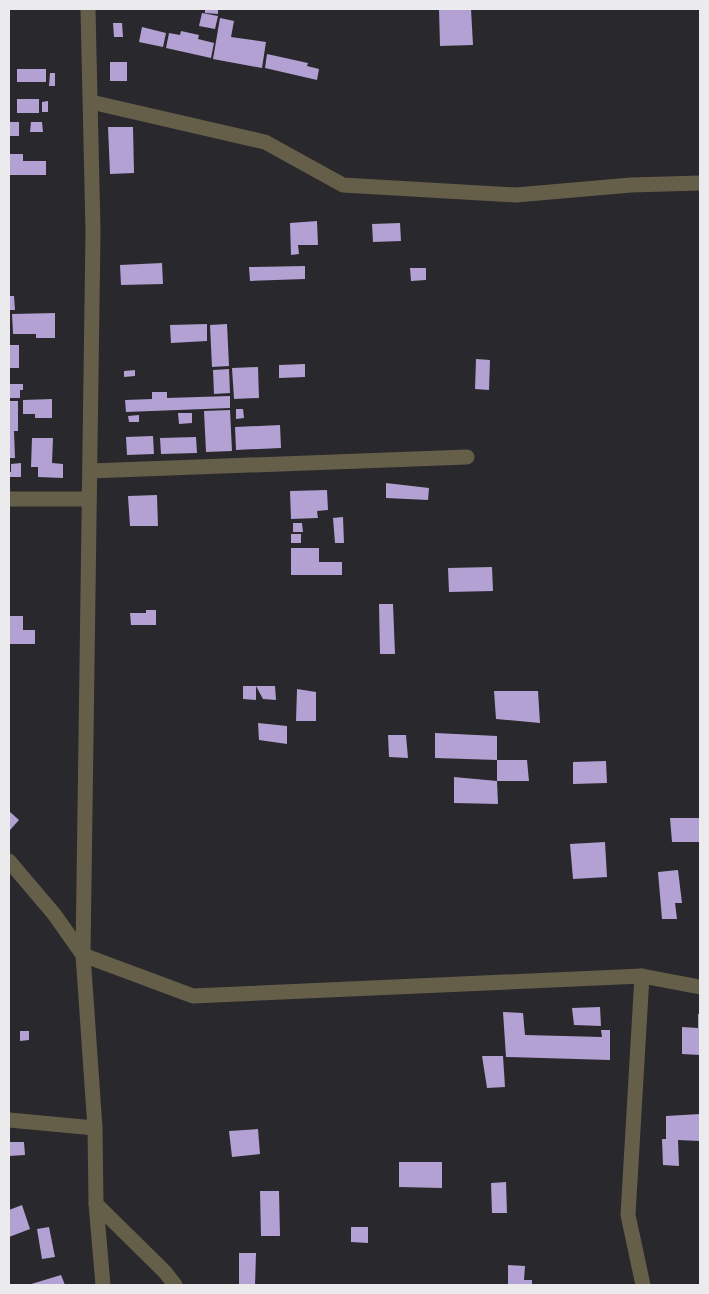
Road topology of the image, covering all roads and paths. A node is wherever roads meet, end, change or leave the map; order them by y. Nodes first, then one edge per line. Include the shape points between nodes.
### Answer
1 (88, 9) edge
2 (91, 102) junction
3 (700, 183) edge
4 (467, 457) dead end
5 (90, 471) junction
6 (9, 499) edge
7 (89, 499) junction
8 (9, 861) edge
9 (84, 955) junction
10 (642, 976) junction
11 (700, 987) edge
12 (9, 1120) edge
13 (95, 1128) junction
14 (96, 1204) junction
15 (102, 1285) edge
16 (175, 1285) edge
17 (643, 1285) edge

1 - 2 street
2 - 3 street via 265,142 343,184 516,195
2 - 5 street
4 - 5 street
5 - 7 street
6 - 7 street
7 - 9 street
8 - 9 street
9 - 10 street via 193,996
9 - 13 street
10 - 11 street
10 - 17 street via 628,1215
12 - 13 street
13 - 14 street
14 - 15 street
14 - 16 street

